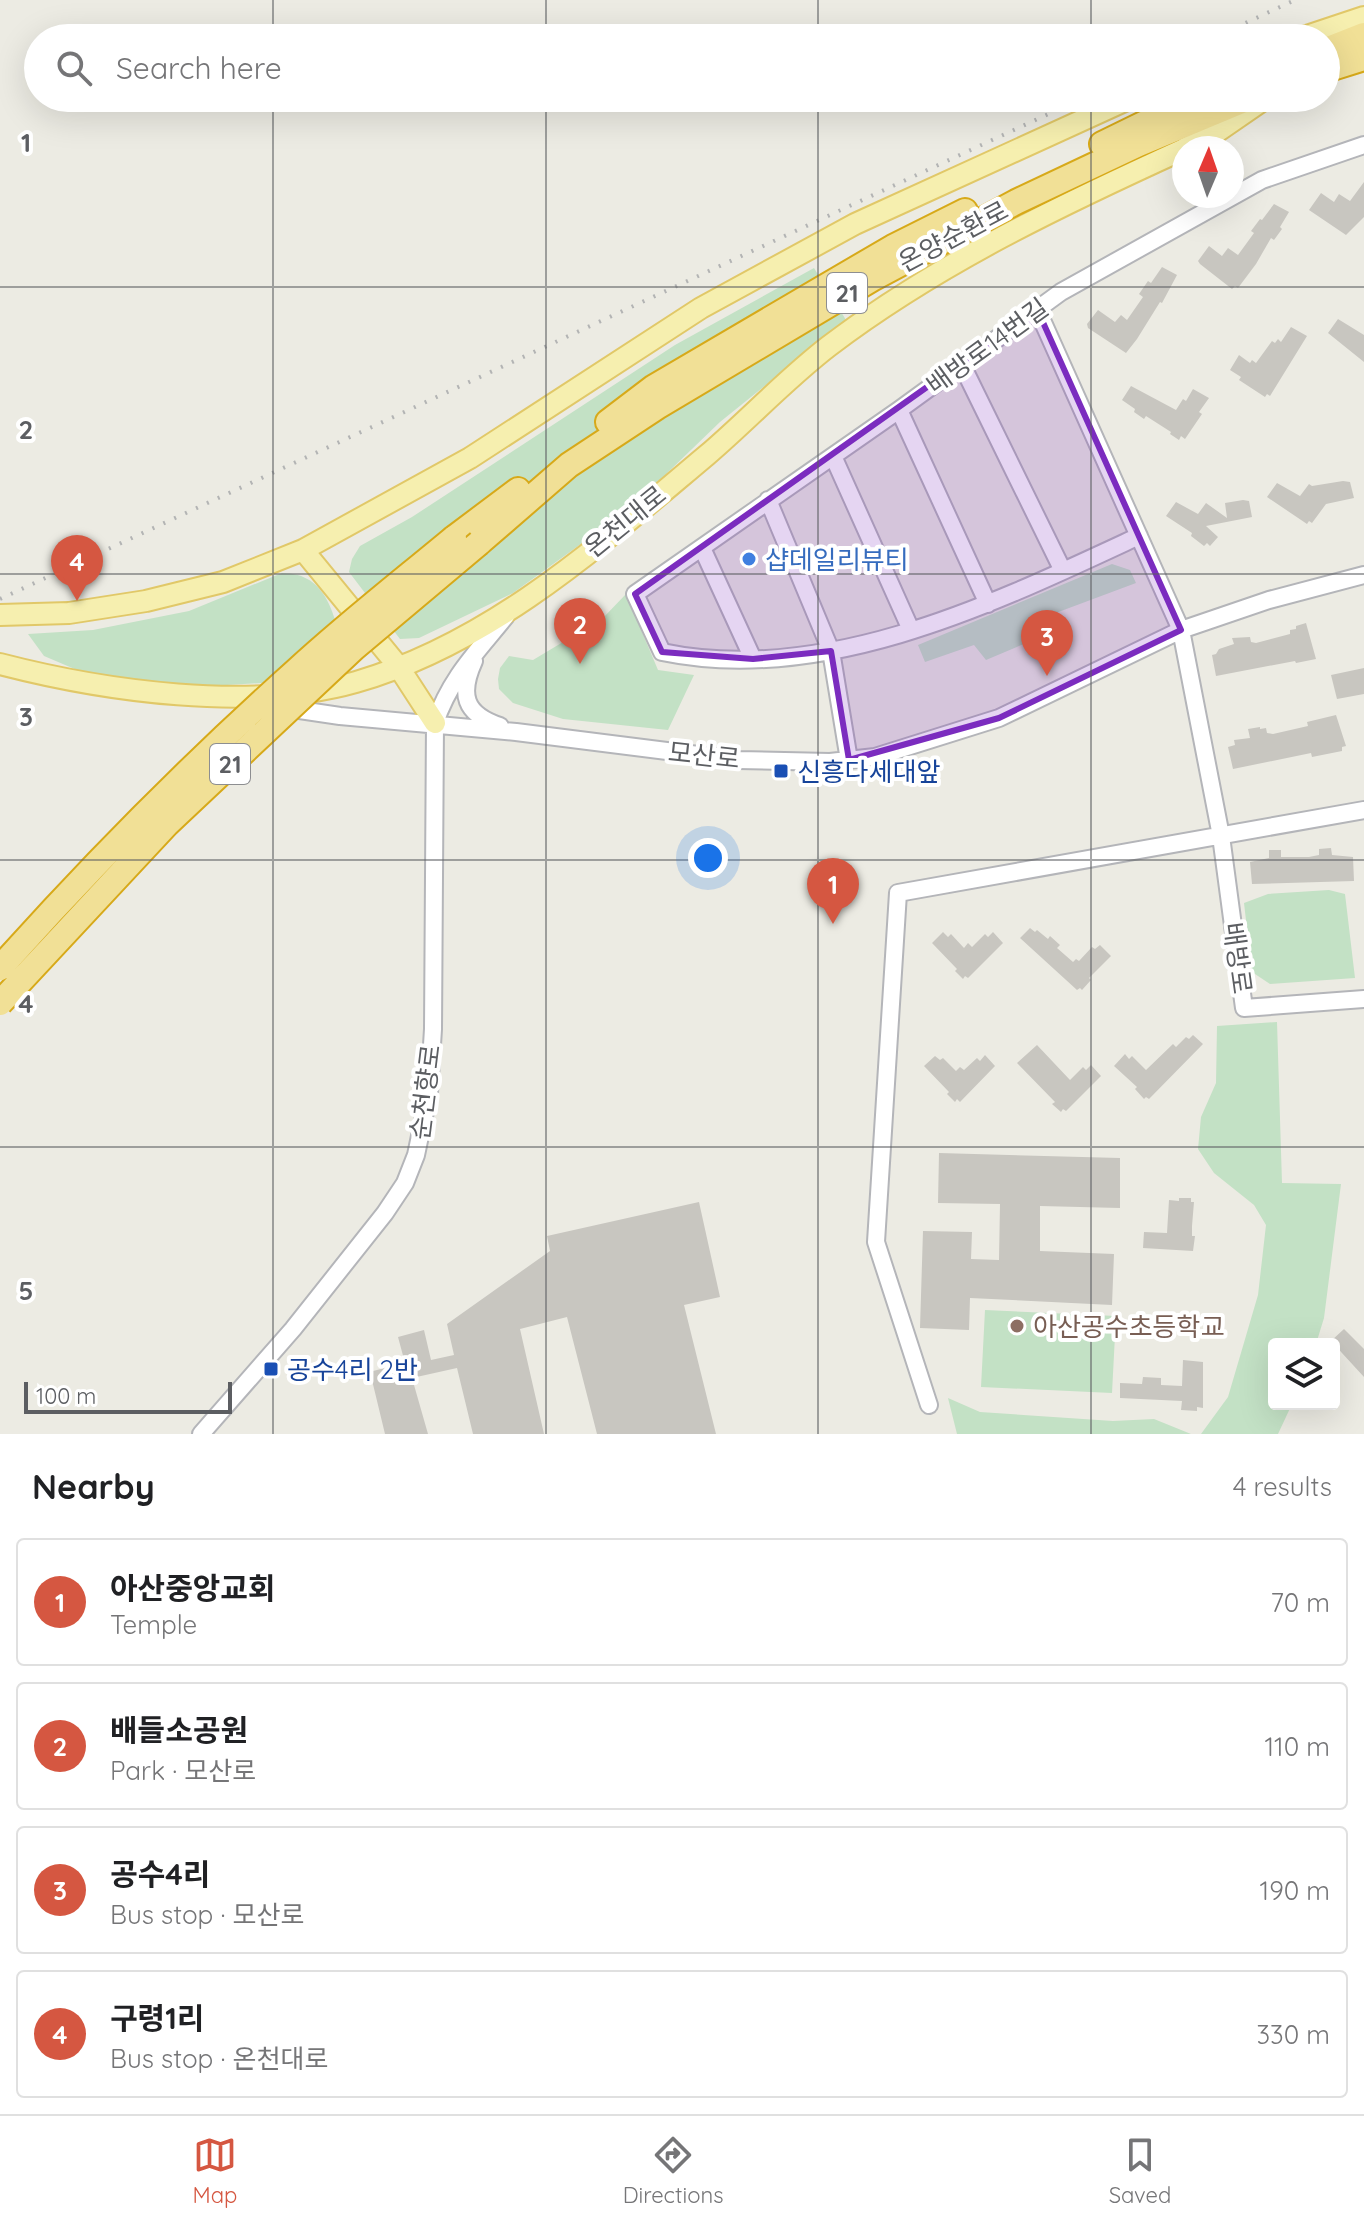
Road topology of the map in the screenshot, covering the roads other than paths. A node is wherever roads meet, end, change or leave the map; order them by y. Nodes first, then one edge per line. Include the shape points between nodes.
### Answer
1 (1364, 17) edge
2 (1340, 25) edge
3 (1364, 35) edge
4 (1340, 44) edge
5 (1364, 58) edge
6 (1340, 66) edge
7 (1101, 112) edge
8 (1172, 112) edge
9 (1216, 112) edge
10 (1246, 112) edge
11 (1211, 136) edge
12 (1364, 145) edge
13 (1172, 154) edge
14 (1037, 309) junction
15 (962, 365) junction
16 (899, 410) junction
17 (833, 456) junction
18 (768, 500) junction
19 (1139, 536) junction
20 (702, 548) junction
21 (303, 550) junction
22 (1063, 571) junction
23 (1364, 575) edge
24 (988, 604) junction
25 (512, 608) junction
26 (0, 615) edge
27 (911, 630) junction
28 (1181, 630) junction
29 (483, 644) junction
30 (831, 651) junction
31 (753, 659) junction
32 (0, 664) edge
33 (398, 666) junction
34 (205, 695) junction
35 (435, 723) junction
36 (516, 732) junction
37 (849, 760) junction
38 (1364, 810) edge
39 (1221, 836) junction
40 (0, 968) edge
41 (1364, 999) edge
42 (0, 1003) edge
43 (929, 1405) dead end
44 (201, 1434) edge

1 - 2 main road
3 - 4 highway
5 - 6 highway
7 - 21 main road via 842,231 701,308 470,458
8 - 40 highway, 온양순환로 / 21, bridge via 893,247 654,387 454,538 298,668 219,741
9 - 42 highway, 온양순환로 / 21, bridge via 1030,196 872,279 569,465 354,648 177,814
10 - 11 main road, 온천대로
12 - 14 street, 배방로14번길 via 1262,180
13 - 25 main road, 온천대로 via 993,241 890,302 826,348 709,453
14 - 15 street, 배방로14번길
14 - 19 street
15 - 16 street, 배방로14번길
15 - 22 street
16 - 17 street, 배방로14번길
16 - 24 street
17 - 18 street, 배방로14번길
17 - 27 street
18 - 20 street, 배방로14번길
18 - 30 street
19 - 22 street
19 - 28 street
20 - 31 street
20 - 31 street, 배방로14번길 via 635,594 662,652
21 - 26 main road via 223,582 158,599 92,611
21 - 33 main road
22 - 24 street
23 - 28 street, 모산로
24 - 27 street
25 - 29 street
25 - 33 main road, 온천대로 via 437,651
27 - 30 street
28 - 37 street, 모산로 via 999,718 898,751
28 - 39 street
29 - 35 street via 463,665
29 - 36 street via 465,697 470,709 490,723
30 - 31 street
30 - 37 street
32 - 34 main road, 온천대로 via 71,680
33 - 34 main road, 온천대로 via 329,688
33 - 35 main road
34 - 35 street, 모산로 via 340,716
35 - 36 street, 모산로
35 - 44 street, 순천향로 via 433,1029 429,1093 416,1155 385,1213
36 - 37 street, 모산로 via 738,760
38 - 39 street
39 - 41 street, 배방로 via 1244,1008
39 - 43 street via 898,893 876,1242

